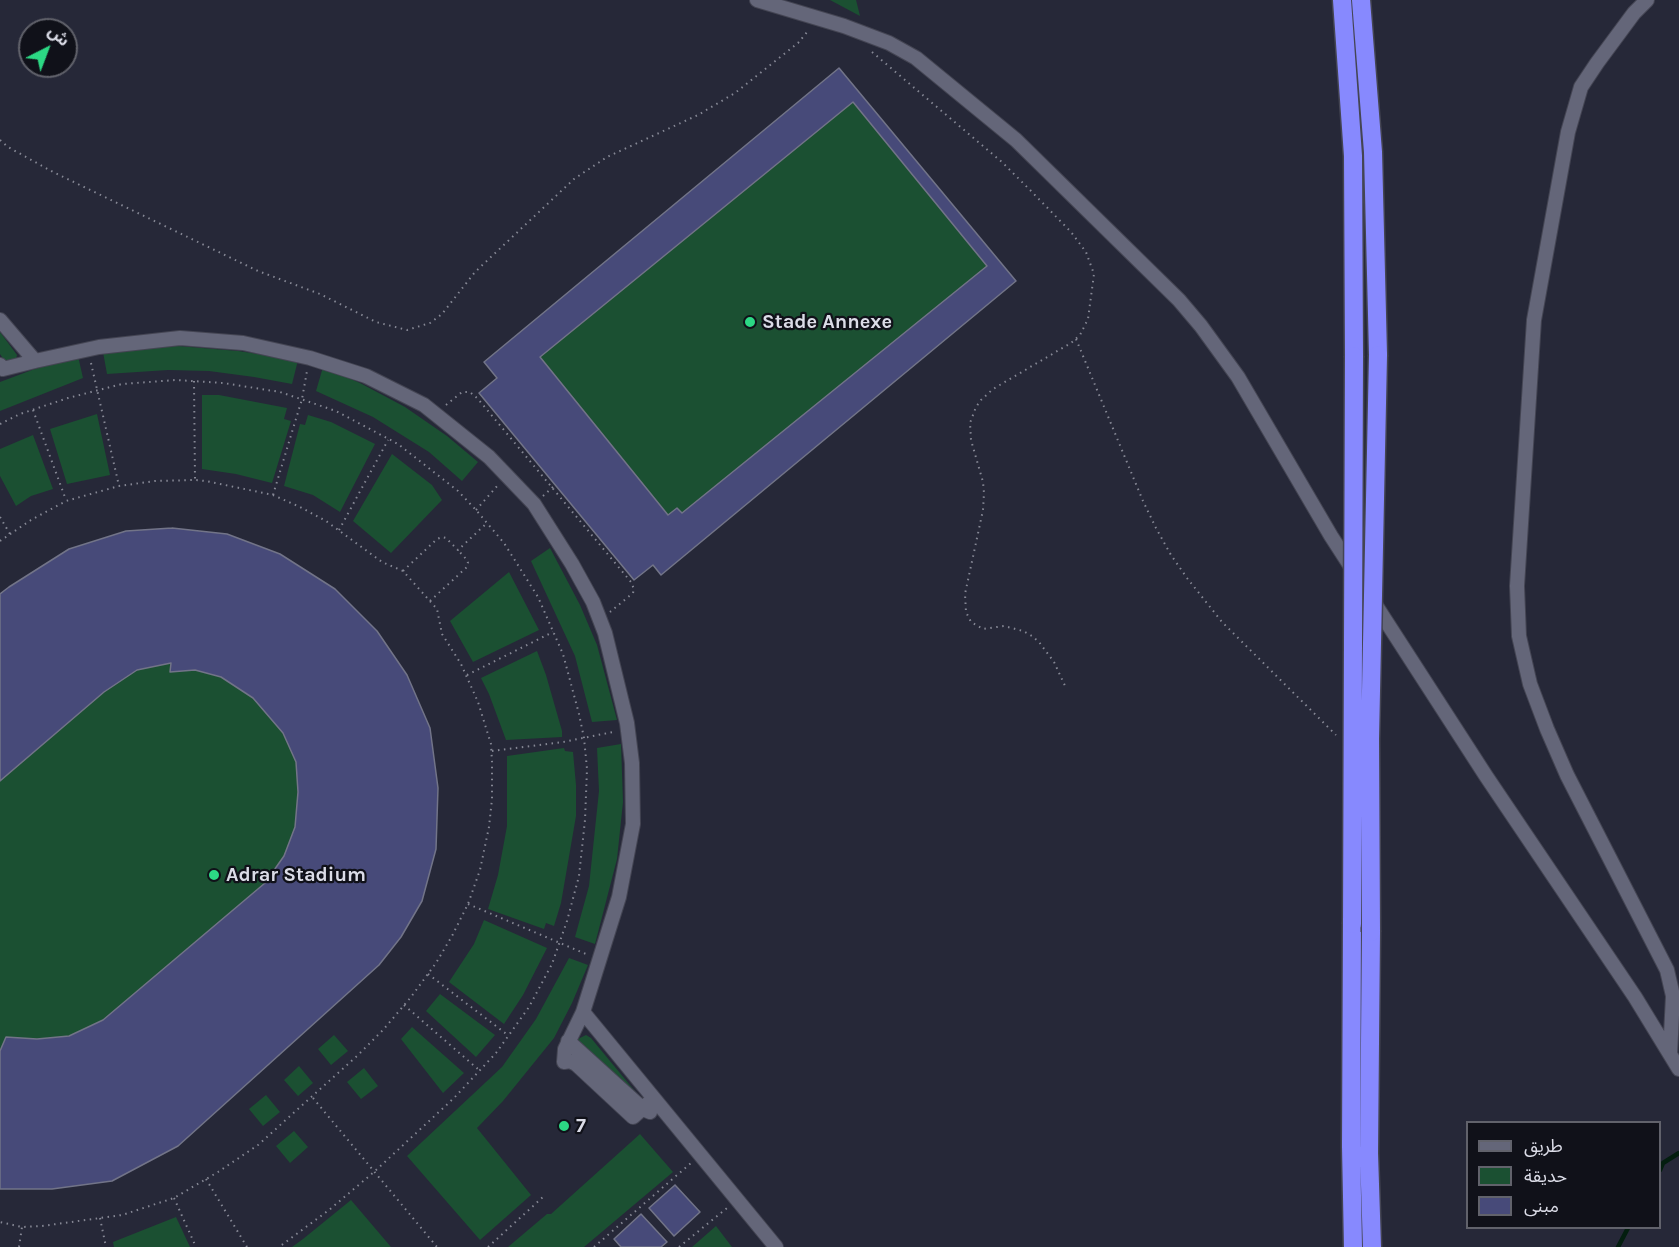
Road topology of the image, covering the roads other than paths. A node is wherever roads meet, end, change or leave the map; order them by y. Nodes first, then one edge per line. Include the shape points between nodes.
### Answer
1 (757, 0) edge
2 (1342, 0) edge
3 (1361, 0) edge
4 (1647, 0) edge
5 (0, 320) edge
6 (35, 361) junction
7 (1, 368) edge
8 (583, 1012) junction
9 (568, 1041) junction
10 (1675, 1063) edge
11 (643, 1108) junction
12 (776, 1247) edge
13 (1353, 1247) edge
14 (1372, 1247) edge

1 - 10 street via 868,34 916,58 1016,140 1157,277 1201,326 1238,377 1350,565
2 - 13 highway, bridge via 1353,156
3 - 14 highway, bridge via 1373,152 1378,355 1370,739
4 - 10 street via 1581,87 1568,132 1534,320 1516,586 1520,636 1530,684 1547,729 1666,970 1673,996
5 - 6 street
6 - 7 street
6 - 8 street via 88,349 180,338 243,343 310,358 366,376 424,405 489,457 534,504 593,602 605,633 632,763 633,824 619,897
8 - 9 street
8 - 11 street
9 - 11 street
9 - 11 street via 564,1062 576,1064
11 - 12 street via 673,1123

